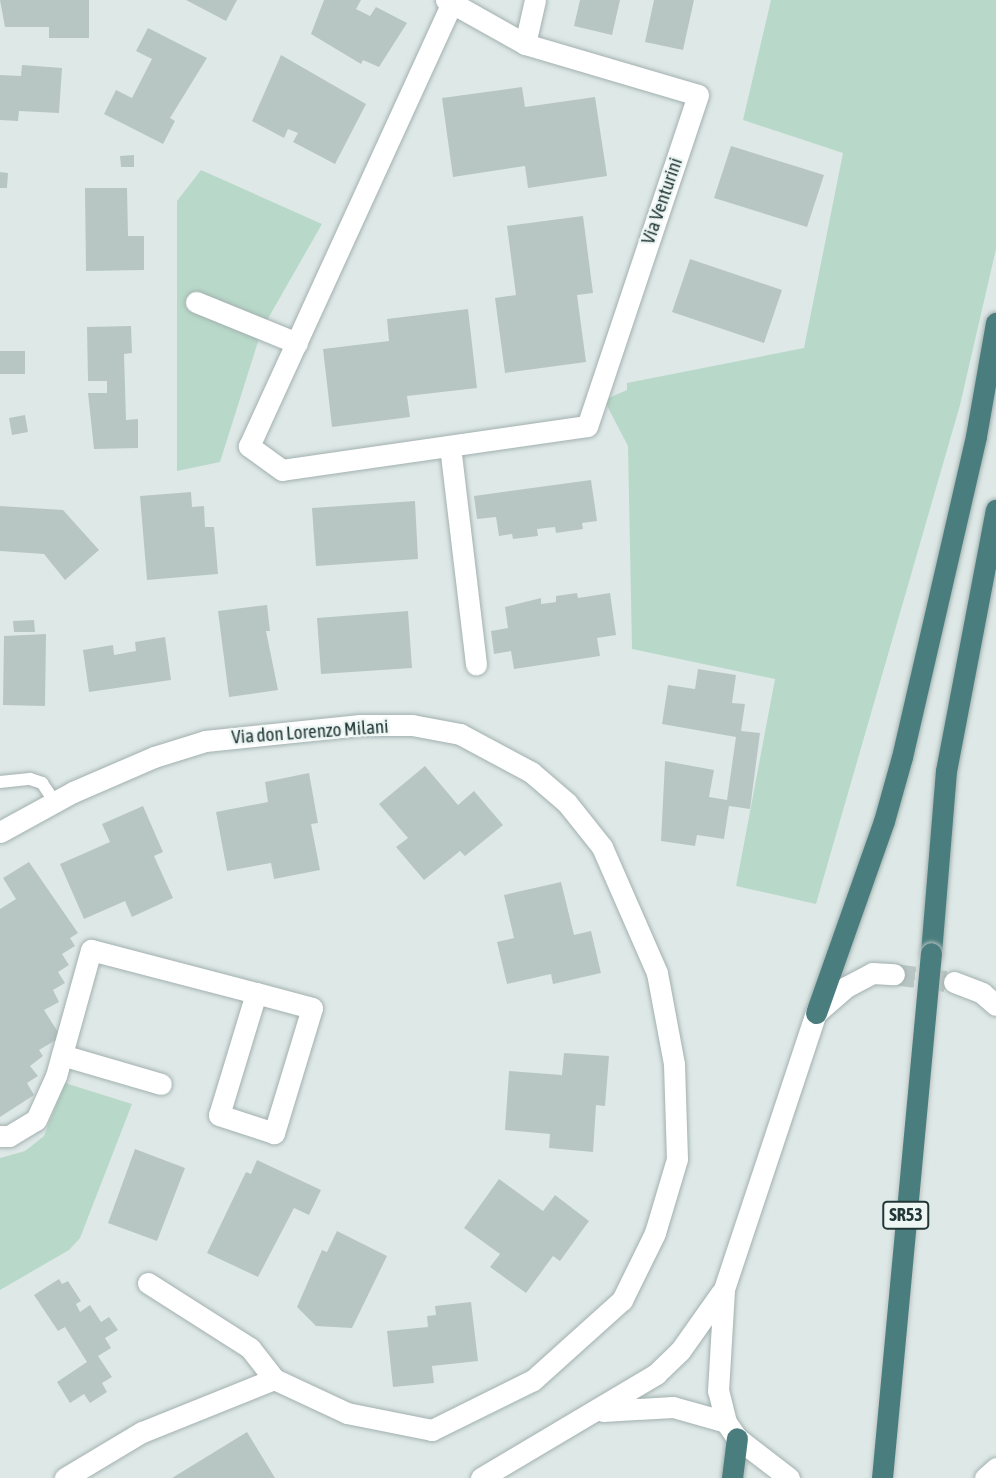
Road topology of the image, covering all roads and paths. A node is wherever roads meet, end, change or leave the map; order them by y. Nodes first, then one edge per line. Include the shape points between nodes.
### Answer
1 (535, 0) edge
2 (449, 2) edge
3 (525, 44) junction
4 (196, 302) dead end
5 (996, 323) edge
6 (296, 342) junction
7 (450, 446) junction
8 (996, 510) edge
9 (476, 664) dead end
10 (0, 782) edge
11 (54, 801) junction
12 (0, 832) edge
13 (894, 974) tunnel mouth
14 (954, 982) tunnel mouth
15 (256, 993) junction
16 (996, 1005) edge
17 (816, 1013) junction
18 (62, 1055) junction
19 (161, 1084) dead end
20 (0, 1136) edge
21 (148, 1283) dead end
22 (724, 1289) junction
23 (274, 1380) junction
24 (601, 1411) junction
25 (732, 1430) junction
26 (996, 1468) edge
27 (65, 1478) edge
28 (481, 1478) edge
29 (732, 1478) edge
30 (789, 1478) edge
31 (882, 1478) edge
32 (985, 1478) edge

1 - 3 street
2 - 3 street, Via Venturini
2 - 6 street, Via Venturini
3 - 7 street, Via Venturini via 698,95 587,426
4 - 6 street
5 - 17 highway via 976,436 902,757
6 - 7 street, Via Venturini via 249,446 282,470
7 - 9 street
8 - 31 highway, SR53, bridge via 946,771
10 - 11 lane via 30,779 42,783
11 - 12 street, Via don Lorenzo Milani
11 - 23 street, Via don Lorenzo Milani via 154,757 205,741 360,725 412,725 460,734 531,772 567,803 602,847 657,973 674,1064 677,1159 655,1233 622,1300 533,1380 432,1430 347,1413
13 - 17 street via 872,973 846,987
14 - 16 street via 982,993
15 - 15 street via 312,1008 274,1133 219,1115
15 - 18 street via 91,950
17 - 22 street
18 - 19 street
18 - 20 street via 36,1121
21 - 23 street, Via don Lorenzo Milani via 250,1348
22 - 24 street via 672,1359
22 - 25 street via 718,1391
23 - 27 street via 142,1432
24 - 25 street via 673,1407
24 - 28 street
25 - 29 highway
25 - 30 street
26 - 32 street

